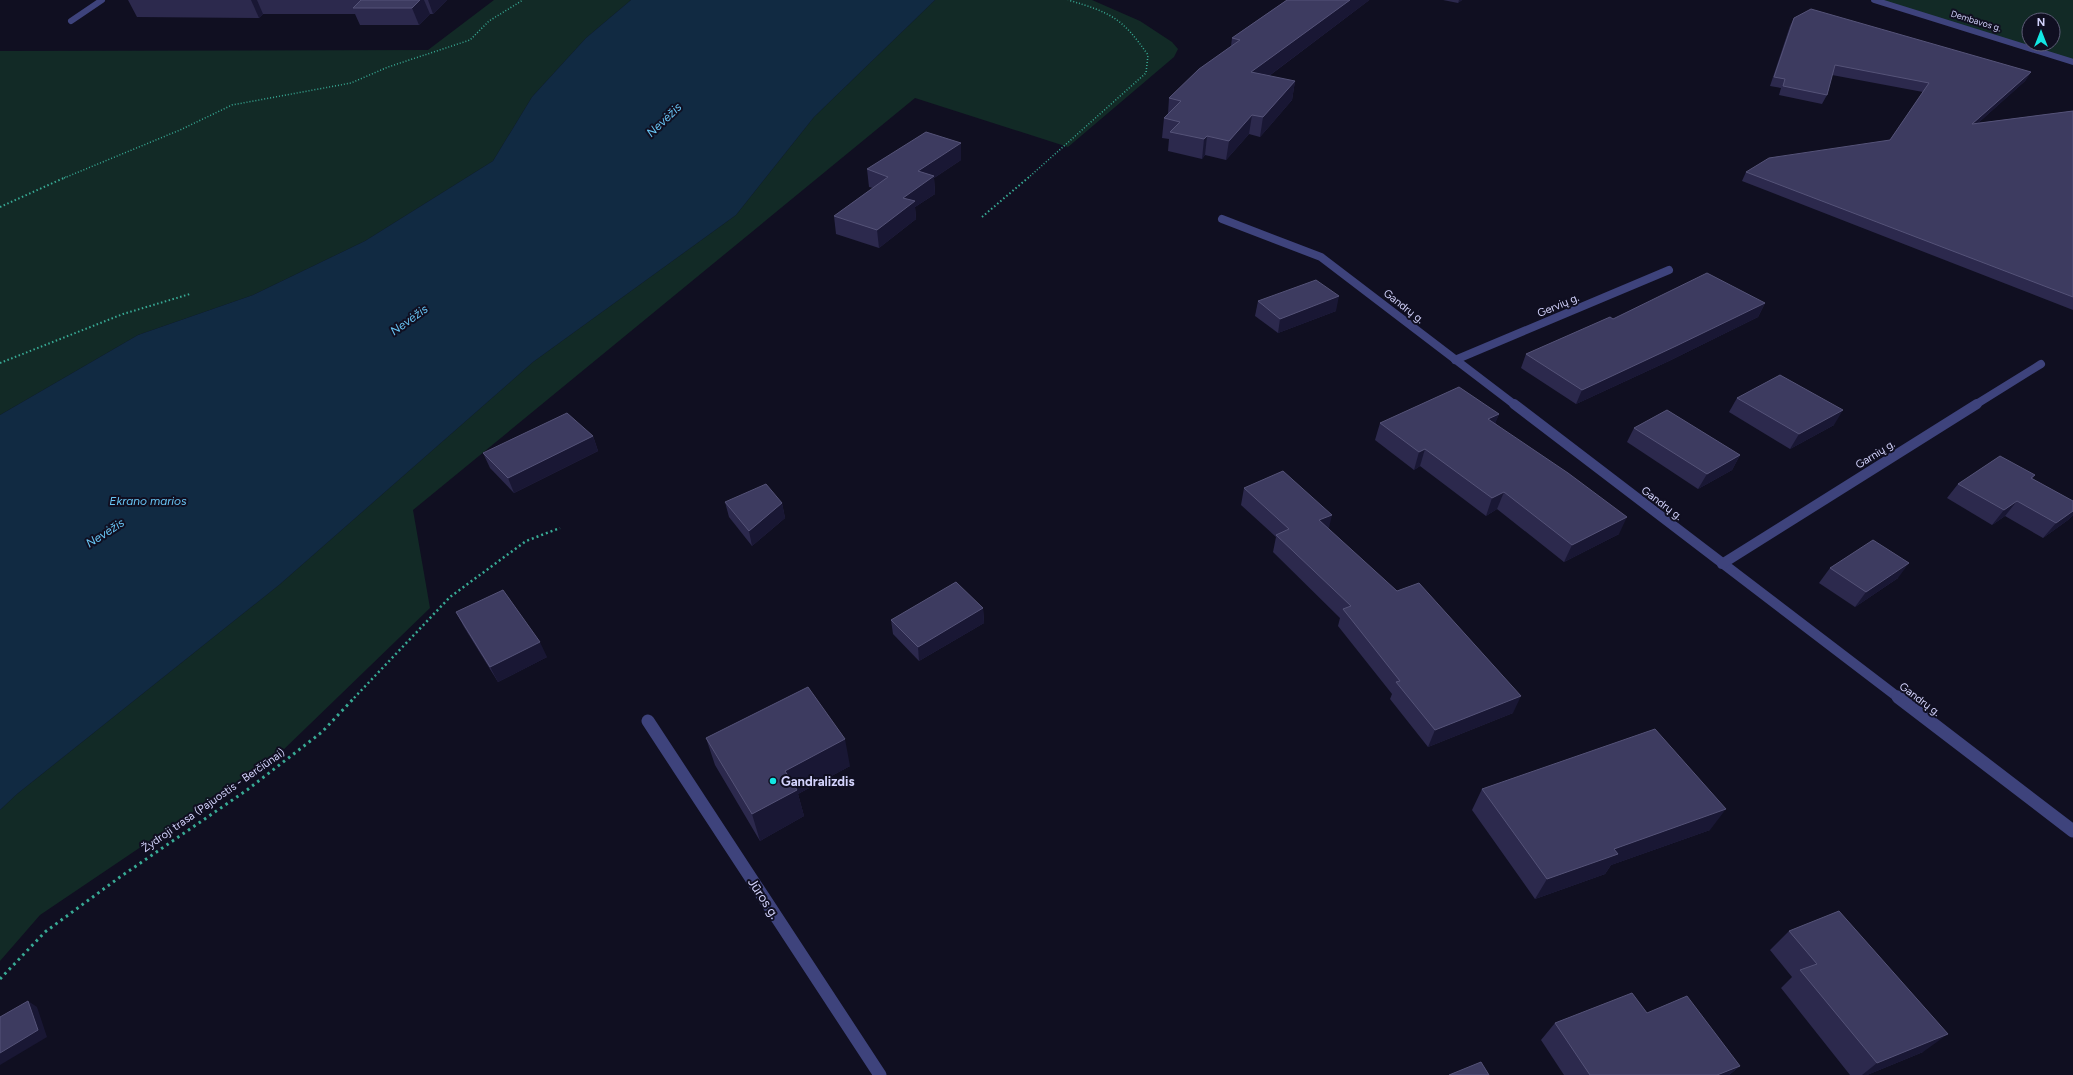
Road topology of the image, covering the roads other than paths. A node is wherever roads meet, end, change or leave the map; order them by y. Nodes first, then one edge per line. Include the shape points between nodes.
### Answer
1 (102, 0) edge
2 (1874, 0) edge
3 (71, 21) dead end
4 (2073, 62) edge
5 (1222, 219) dead end
6 (1669, 270) dead end
7 (1455, 360) junction
8 (2040, 364) dead end
9 (1722, 564) junction
10 (648, 721) dead end
11 (2073, 831) edge
12 (880, 1075) edge

1 - 3 street
2 - 4 street, Dembavos g.
5 - 7 street, Gandrų g. via 1321,257
6 - 7 street, Gervių g.
7 - 9 street, Gandrų g.
8 - 9 street, Garnių g.
9 - 11 street, Gandrų g.
10 - 12 street, Jūros g.

